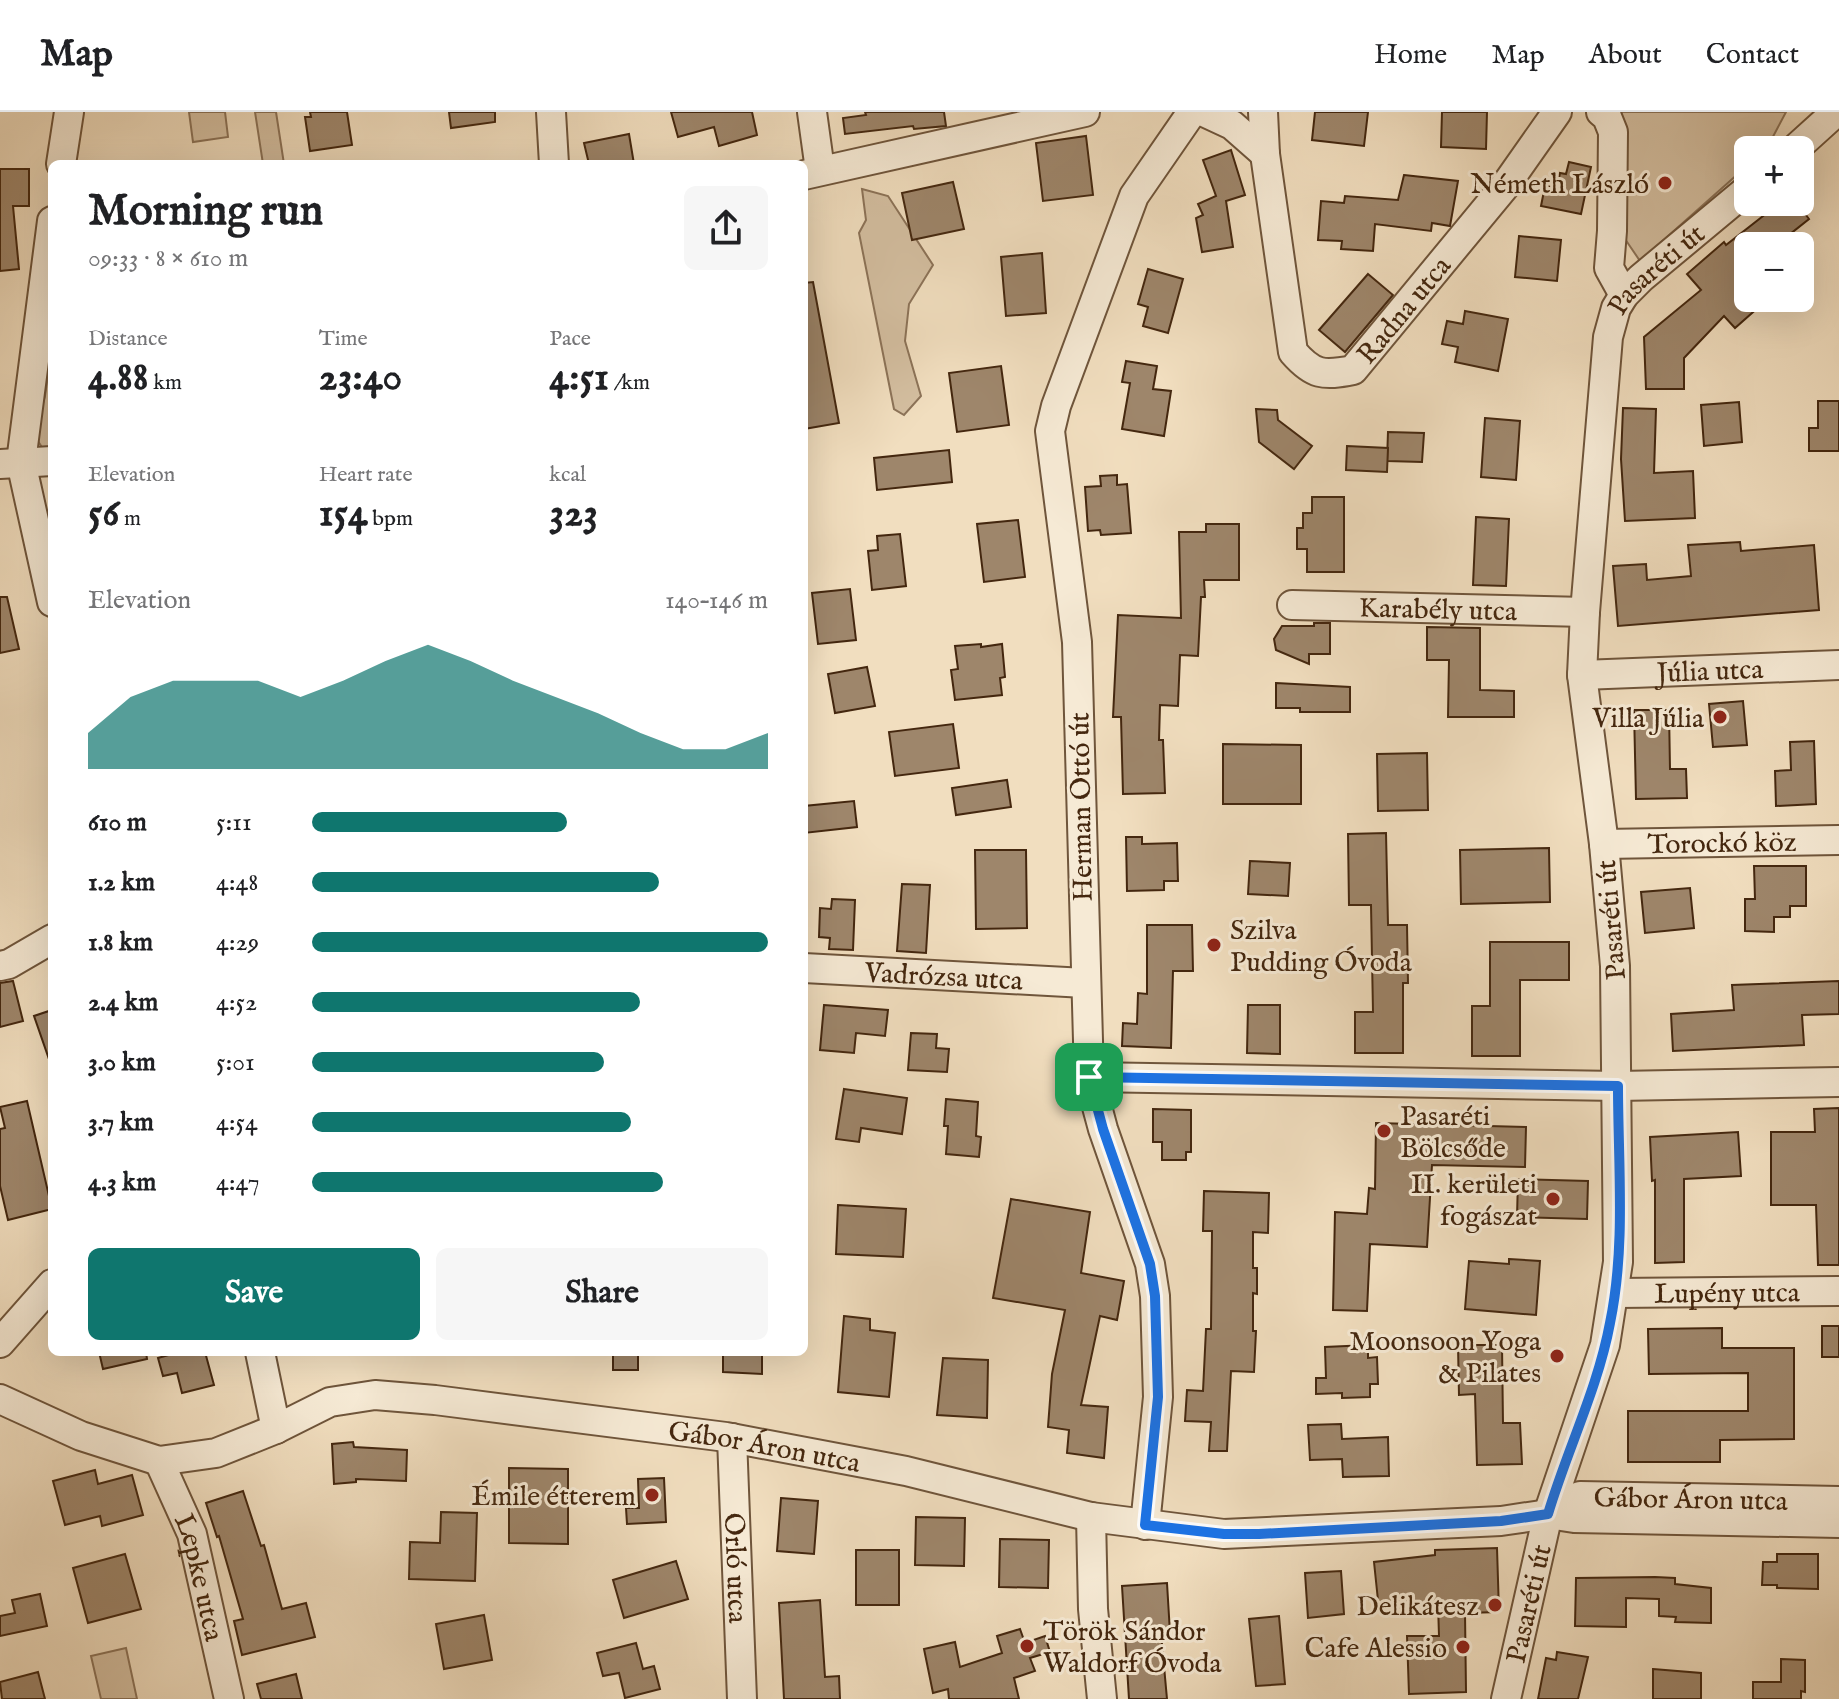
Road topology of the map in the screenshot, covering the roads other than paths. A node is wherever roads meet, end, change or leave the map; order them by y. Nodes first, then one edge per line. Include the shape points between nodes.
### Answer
1 (69, 112) edge
2 (551, 112) edge
3 (812, 112) edge
4 (1085, 112) edge
5 (1192, 112) edge
6 (1204, 112) edge
7 (1263, 112) edge
8 (1557, 112) edge
9 (1601, 112) edge
10 (1836, 112) edge
11 (1809, 136) edge
12 (1265, 154) junction
13 (62, 160) edge
14 (554, 160) edge
15 (812, 172) edge
16 (1734, 201) edge
17 (48, 244) edge
18 (1632, 286) junction
19 (48, 461) edge
20 (10, 463) edge
21 (48, 589) edge
22 (1292, 605) dead end
23 (1585, 612) junction
24 (1839, 665) edge
25 (1582, 675) junction
26 (1839, 840) edge
27 (1604, 844) junction
28 (48, 941) edge
29 (0, 966) edge
30 (808, 968) edge
31 (1085, 983) junction
32 (1089, 1077) junction
33 (1839, 1082) edge
34 (1618, 1086) junction
35 (48, 1289) edge
36 (1839, 1291) edge
37 (1615, 1293) junction
38 (0, 1343) edge
39 (261, 1356) edge
40 (0, 1399) edge
41 (276, 1429) junction
42 (732, 1438) junction
43 (159, 1461) junction
44 (1839, 1501) edge
45 (1799, 1511) junction
46 (1146, 1512) junction
47 (1548, 1514) junction
48 (1091, 1517) junction
49 (1839, 1523) edge
50 (229, 1699) edge
51 (742, 1699) edge
52 (1102, 1699) edge
53 (1506, 1699) edge

1 - 13 street
2 - 14 street
3 - 15 street
4 - 15 street
5 - 31 street, Herman Ottó út via 1134,196 1050,431 1077,642
6 - 12 street via 1232,125
7 - 12 street, Radna utca
8 - 12 street, Radna utca via 1505,186 1353,370 1332,374 1316,372 1293,352
9 - 18 street via 1613,132 1609,268
10 - 11 street
16 - 18 street, Pasaréti út
17 - 20 street
18 - 23 street, Pasaréti út via 1616,308 1608,337
19 - 20 street
20 - 21 street
22 - 23 street, Karabély utca
23 - 25 street, Pasaréti út
24 - 25 street, Júlia utca
25 - 27 street, Pasaréti út
26 - 27 street, Torockó köz
27 - 34 street, Pasaréti út
28 - 29 street
30 - 31 street, Vadrózsa utca
31 - 32 street, Herman Ottó út
32 - 34 street
32 - 46 street, Herman Ottó út via 1150,1264 1155,1296 1158,1397
33 - 34 street
34 - 37 street, Pasaréti út
35 - 38 street
36 - 37 street, Lupény utca
37 - 47 street, Pasaréti út via 1605,1345
39 - 41 street
40 - 43 street, Gábor Áron utca via 81,1436
41 - 42 street, Gábor Áron utca via 330,1402 375,1395
41 - 43 street, Gábor Áron utca via 216,1453
42 - 48 street, Gábor Áron utca via 906,1471
42 - 51 street, Orló utca
43 - 50 street, Lepke utca via 192,1534
44 - 45 street, Gábor Áron utca
45 - 47 street, Gábor Áron utca via 1580,1496
45 - 49 street, Gábor Áron utca
46 - 47 street, Gábor Áron utca via 1224,1534 1501,1521
46 - 48 street, Gábor Áron utca
47 - 53 street, Pasaréti út
48 - 52 street

